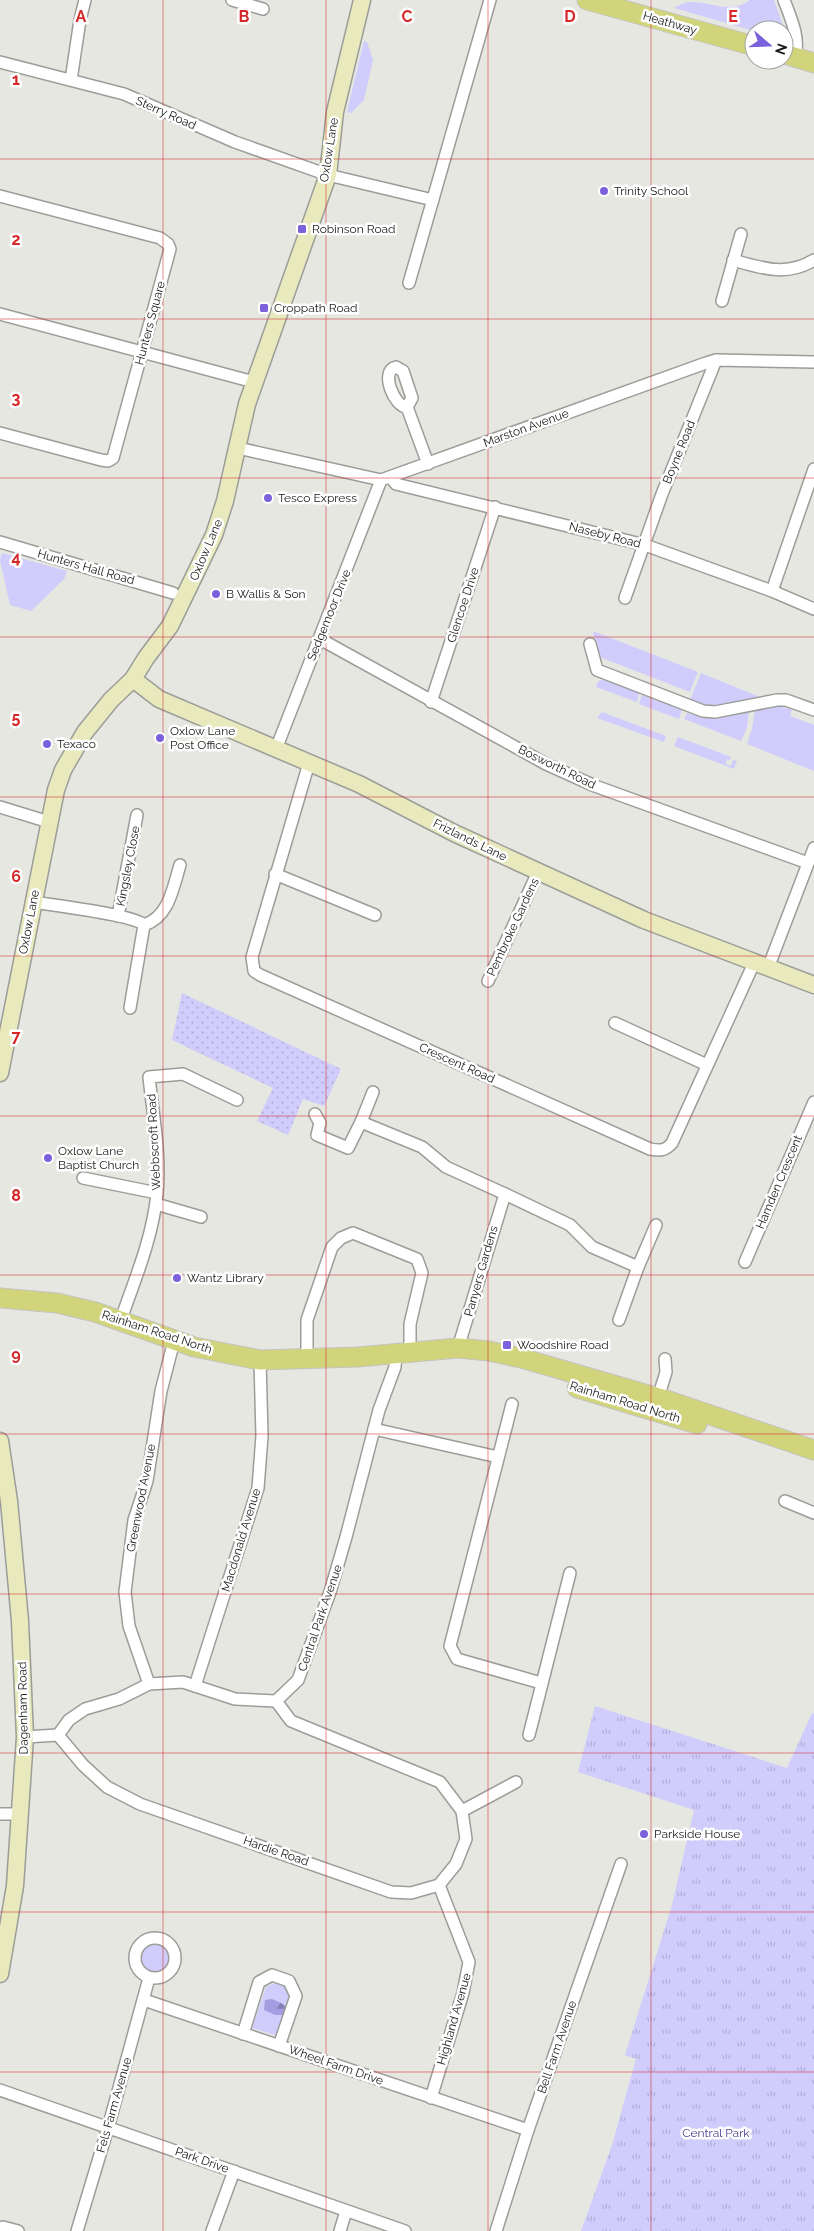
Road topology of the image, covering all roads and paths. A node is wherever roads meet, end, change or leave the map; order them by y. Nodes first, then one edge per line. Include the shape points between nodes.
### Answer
1 (85, 0) edge
2 (232, 0) edge
3 (362, 0) edge
4 (490, 0) edge
5 (587, 0) edge
6 (784, 0) edge
7 (263, 9) dead end
8 (791, 20) edge
9 (794, 30) edge
10 (744, 43) edge
11 (794, 52) edge
12 (794, 57) edge
13 (0, 62) edge
14 (814, 63) edge
15 (71, 80) junction
16 (328, 175) junction
17 (0, 196) edge
18 (433, 200) junction
19 (741, 234) dead end
20 (733, 260) junction
21 (814, 260) edge
22 (409, 282) dead end
23 (722, 301) dead end
24 (0, 314) edge
25 (142, 352) junction
26 (716, 360) junction
27 (814, 362) edge
28 (254, 382) junction
29 (408, 407) dead end
30 (0, 433) edge
31 (238, 448) junction
32 (428, 464) junction
33 (814, 469) edge
34 (386, 479) junction
35 (496, 507) junction
36 (0, 542) edge
37 (645, 545) junction
38 (772, 591) junction
39 (173, 592) dead end
40 (625, 598) dead end
41 (814, 609) edge
42 (320, 639) junction
43 (590, 644) dead end
44 (133, 679) junction
45 (430, 702) junction
46 (814, 710) edge
47 (276, 749) junction
48 (309, 762) junction
49 (0, 807) edge
50 (138, 815) dead end
51 (49, 822) junction
52 (814, 848) edge
53 (808, 863) junction
54 (180, 865) dead end
55 (538, 872) junction
56 (275, 874) junction
57 (802, 879) junction
58 (814, 883) edge
59 (33, 902) junction
60 (375, 915) dead end
61 (118, 916) junction
62 (144, 925) junction
63 (761, 966) junction
64 (488, 981) dead end
65 (814, 984) edge
66 (130, 1008) dead end
67 (615, 1023) dead end
68 (707, 1065) junction
69 (0, 1073) edge
70 (374, 1092) dead end
71 (237, 1100) dead end
72 (814, 1102) edge
73 (315, 1114) dead end
74 (361, 1122) junction
75 (83, 1178) dead end
76 (506, 1194) junction
77 (156, 1199) junction
78 (201, 1217) dead end
79 (656, 1225) dead end
80 (745, 1262) dead end
81 (638, 1267) junction
82 (0, 1298) edge
83 (619, 1320) dead end
84 (120, 1322) junction
85 (174, 1341) junction
86 (458, 1348) junction
87 (434, 1351) junction
88 (403, 1353) junction
89 (307, 1359) junction
90 (665, 1359) dead end
91 (260, 1360) junction
92 (658, 1398) junction
93 (512, 1404) dead end
94 (374, 1429) junction
95 (0, 1441) edge
96 (814, 1450) edge
97 (498, 1457) junction
98 (814, 1460) edge
99 (785, 1501) dead end
100 (814, 1513) edge
101 (570, 1573) dead end
102 (541, 1683) junction
103 (149, 1684) junction
104 (195, 1686) junction
105 (276, 1701) junction
106 (58, 1734) junction
107 (528, 1735) dead end
108 (26, 1737) junction
109 (516, 1782) dead end
110 (462, 1811) junction
111 (0, 1814) edge
112 (20, 1814) junction
113 (621, 1864) dead end
114 (439, 1885) junction
115 (0, 1974) edge
116 (149, 1978) dead end
117 (144, 2000) junction
118 (243, 2034) junction
119 (279, 2046) junction
120 (0, 2090) edge
121 (431, 2098) junction
122 (108, 2128) junction
123 (528, 2130) junction
124 (234, 2171) junction
125 (346, 2211) junction
126 (3, 2227) dead end
127 (18, 2231) edge
128 (77, 2231) edge
129 (212, 2231) edge
130 (340, 2231) edge
131 (405, 2231) edge
132 (496, 2231) edge

1 - 15 street
2 - 7 street
3 - 16 street, Oxlow Lane via 335,112
4 - 18 street
5 - 10 main road, Heathway
6 - 8 street
9 - 11 street via 798,47
12 - 14 main road
13 - 15 street, Sterry Road
15 - 16 street, Sterry Road via 124,94 235,142
16 - 18 street
16 - 28 street, Oxlow Lane
17 - 25 street, Hunters Square via 160,238 168,244 168,256
18 - 22 street
19 - 20 street
20 - 21 street via 771,270 803,267
20 - 23 street
24 - 25 street
25 - 28 street
25 - 30 street, Hunters Square via 113,458 108,461
26 - 27 street, Marston Avenue
26 - 32 street, Marston Avenue
26 - 37 street, Boyne Road
28 - 31 street, Oxlow Lane via 246,404
29 - 32 street
31 - 34 street
31 - 44 street, Oxlow Lane via 214,535 170,626
32 - 34 street, Marston Avenue
33 - 38 street
34 - 35 street, Naseby Road
34 - 42 street, Sedgemoor Drive
35 - 37 street, Naseby Road
35 - 45 street, Glencoe Drive
36 - 39 street, Hunters Hall Road
37 - 38 street, Naseby Road
37 - 40 street, Boyne Road
38 - 41 street, Naseby Road
42 - 45 street, Bosworth Road
42 - 47 street, Sedgemoor Drive
43 - 46 street via 596,670 703,711 716,712 777,700
44 - 47 street, Frizlands Lane via 159,699
44 - 51 street, Oxlow Lane via 98,715 72,752 56,790
45 - 53 street, Bosworth Road via 546,764 596,786
47 - 48 street, Frizlands Lane
48 - 55 street, Frizlands Lane
48 - 56 street, Crescent Road
49 - 51 street
50 - 61 street, Kingsley Close
51 - 59 street, Oxlow Lane
52 - 53 street, Crescent Road
53 - 57 street, Crescent Road
54 - 62 street via 170,900 160,917
55 - 63 street, Frizlands Lane via 653,924
55 - 64 street, Pembroke Gardens
56 - 60 street
56 - 68 street, Crescent Road via 252,957 254,971 258,974 650,1149 662,1151 672,1143
57 - 58 street
57 - 63 street, Crescent Road
59 - 61 street
59 - 69 street, Oxlow Lane
61 - 62 street
62 - 66 street
63 - 65 street, Frizlands Lane
63 - 68 street, Crescent Road
67 - 68 street
70 - 74 street
71 - 77 street, Webbscroft Road via 183,1074 149,1077 158,1166
72 - 80 street, Hamden Crescent
73 - 74 street via 320,1122 317,1135 348,1148
74 - 76 street via 422,1147 446,1167
75 - 77 street
76 - 81 street via 570,1226 592,1247
76 - 86 street, Panyers Gardens
77 - 78 street
77 - 84 street, Webbscroft Road via 141,1269
79 - 81 street
81 - 83 street
82 - 84 main road, Rainham Road North via 58,1303
84 - 85 main road, Rainham Road North
85 - 91 main road, Rainham Road North
85 - 103 street, Greenwood Avenue via 161,1391 147,1481 134,1520 125,1592 129,1626
86 - 87 main road, Rainham Road North
86 - 92 main road, Rainham Road North via 521,1358
87 - 88 main road, Rainham Road North
87 - 98 main road, Rainham Road North via 513,1369
88 - 89 main road, Rainham Road North
88 - 89 street, Central Park Avenue via 422,1272 416,1259 354,1233 341,1238 332,1247 307,1320
88 - 94 street, Central Park Avenue
89 - 91 main road, Rainham Road North
90 - 92 street via 666,1372
91 - 104 street, Macdonald Avenue via 262,1436 258,1488
92 - 96 main road, Rainham Road North
93 - 97 street
94 - 97 street
94 - 105 street, Central Park Avenue via 346,1537 298,1680
95 - 108 street, Dagenham Road via 20,1621
97 - 102 street via 450,1646 458,1659
99 - 100 street
101 - 102 street
102 - 107 street
103 - 104 street via 184,1682
103 - 106 street via 119,1699 85,1709 69,1720
104 - 105 street via 234,1699
105 - 110 street via 291,1721 440,1782
106 - 108 street
106 - 114 street, Hardie Road via 83,1765 107,1787 140,1804 391,1892 411,1893
108 - 112 street, Dagenham Road
109 - 110 street
110 - 114 street via 466,1839 456,1864
111 - 112 street
112 - 115 street, Dagenham Road via 15,1886
113 - 123 street, Bell Farm Avenue
114 - 121 street, Highland Avenue via 470,1962
116 - 117 street, Fels Farm Avenue
117 - 118 street, Wheel Farm Drive
117 - 122 street, Fels Farm Avenue
118 - 119 street, Wheel Farm Drive
118 - 119 street via 259,1982 272,1975 289,1981 296,1996
119 - 121 street, Wheel Farm Drive
120 - 122 street, Park Drive
121 - 123 street, Wheel Farm Drive
122 - 124 street, Park Drive
122 - 128 street, Fels Farm Avenue
123 - 132 street, Bell Farm Avenue
124 - 125 street, Park Drive
124 - 129 street
125 - 130 street
125 - 131 street, Park Drive
126 - 127 street

